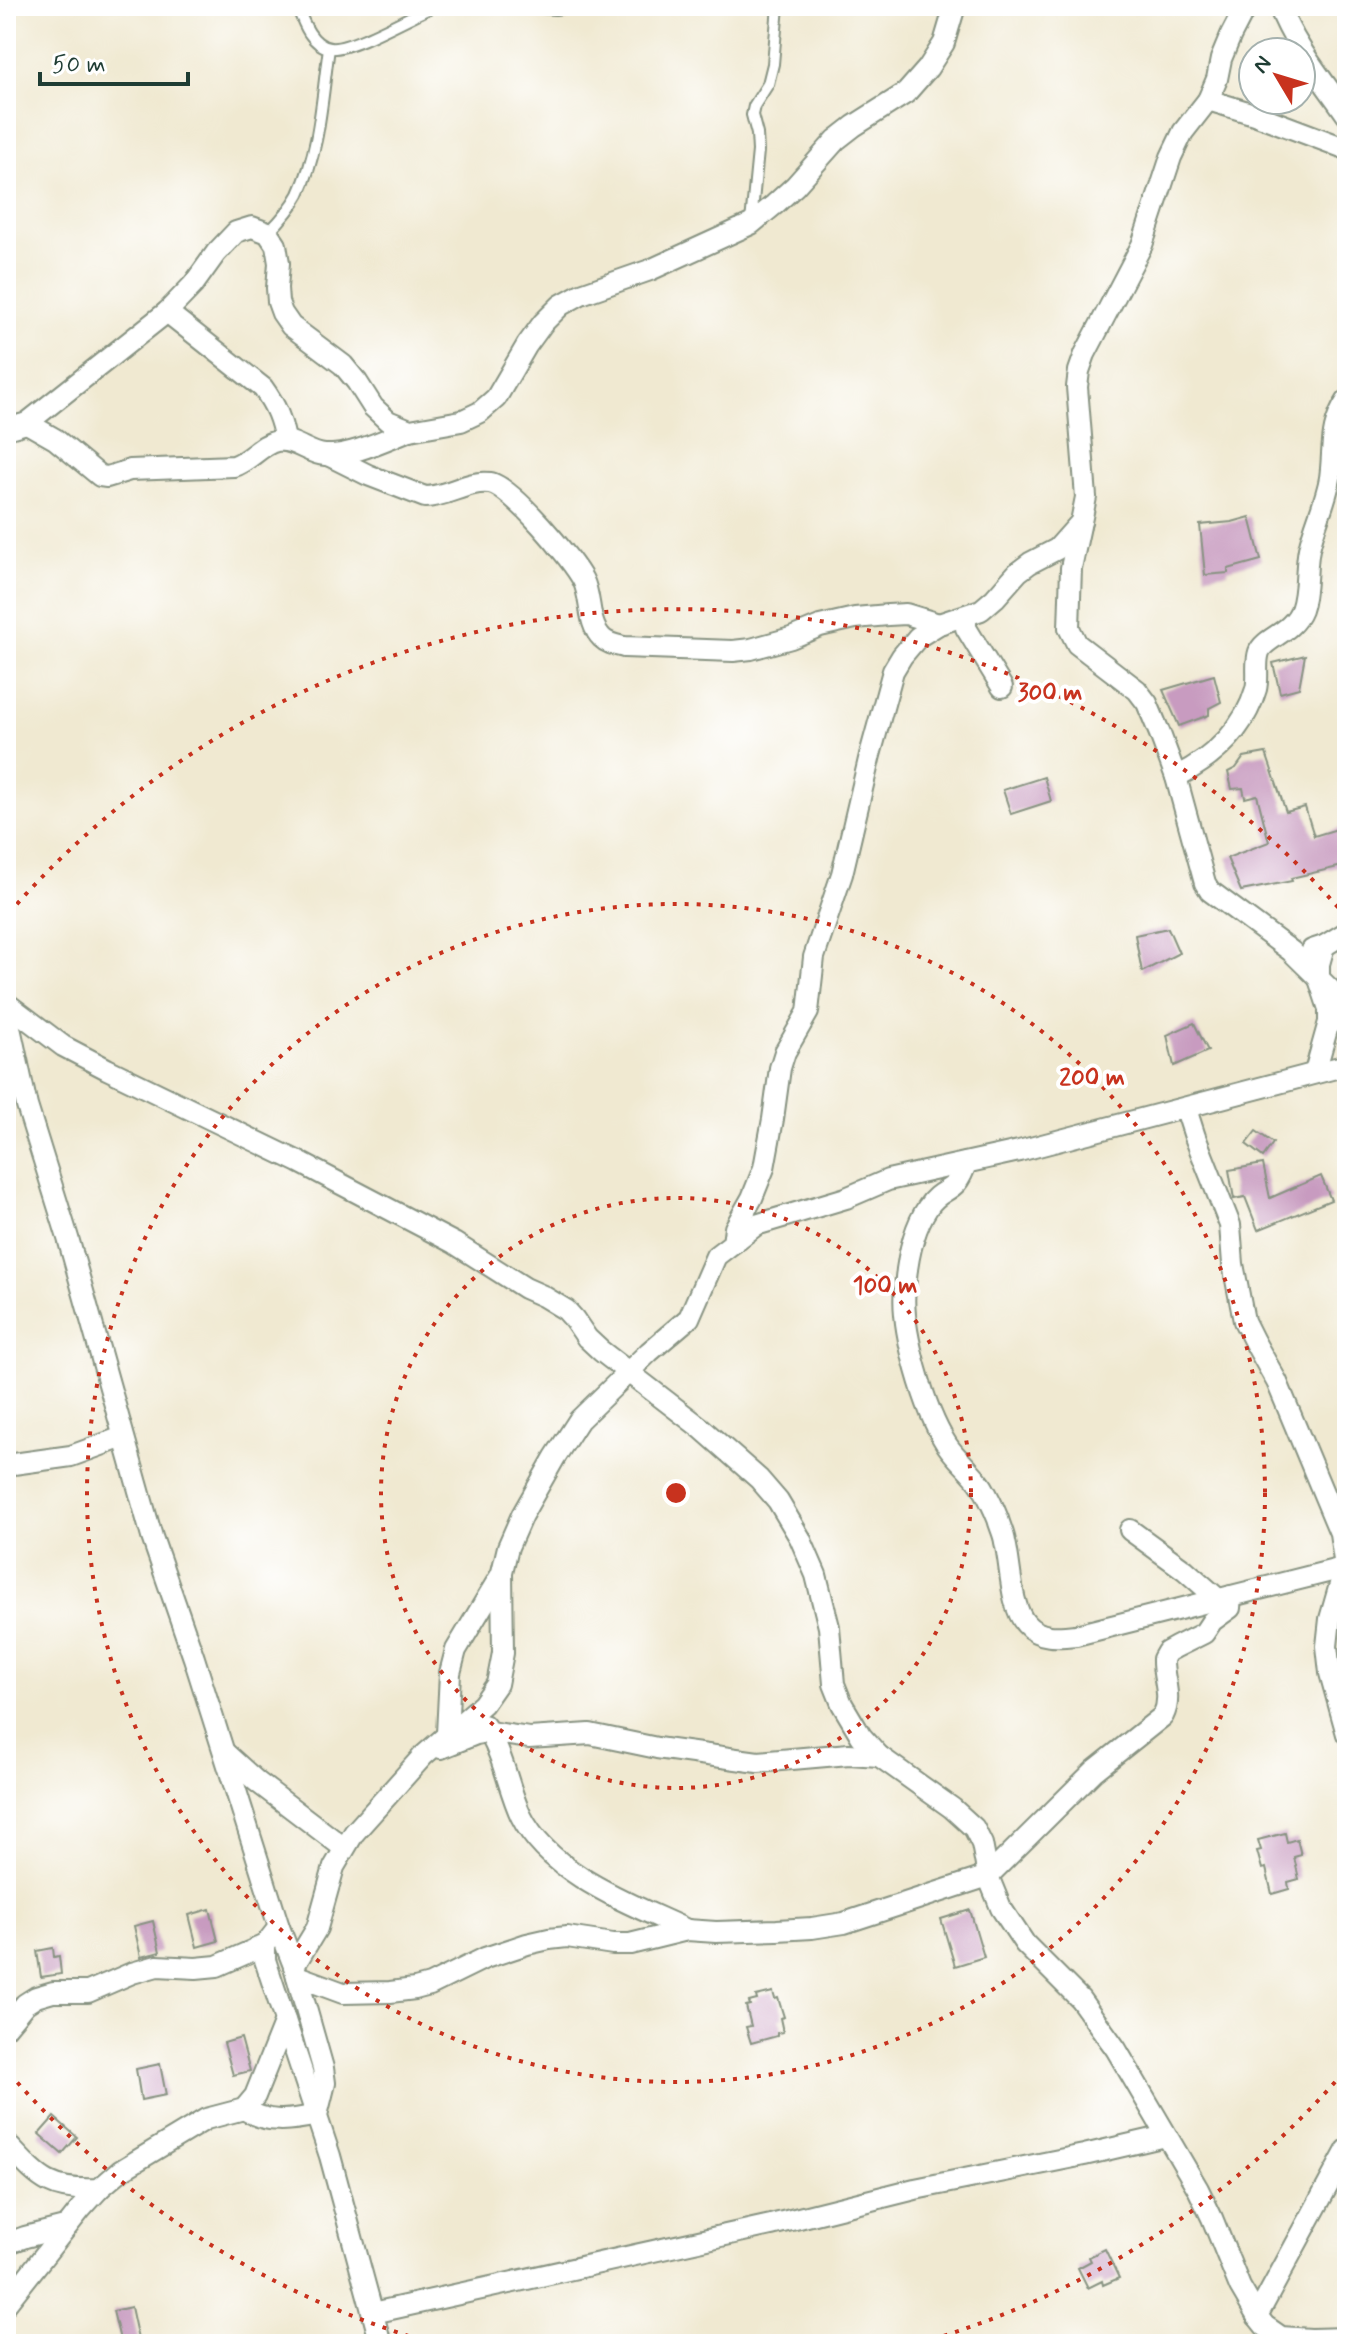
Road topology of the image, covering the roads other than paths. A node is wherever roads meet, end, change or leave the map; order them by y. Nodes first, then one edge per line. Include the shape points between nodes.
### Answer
1 (297, 6) edge
2 (434, 6) edge
3 (515, 6) edge
4 (579, 6) edge
5 (778, 6) edge
6 (955, 6) edge
7 (1246, 6) edge
8 (1279, 6) edge
9 (329, 48) junction
10 (1208, 100) junction
11 (1347, 115) edge
12 (1347, 149) edge
13 (751, 224) junction
14 (268, 233) junction
15 (167, 312) junction
16 (1347, 401) edge
17 (27, 423) junction
18 (6, 429) edge
19 (410, 430) junction
20 (285, 440) junction
21 (328, 455) junction
22 (1081, 522) junction
23 (966, 616) junction
24 (939, 624) junction
25 (1002, 687) dead end
26 (1176, 777) junction
27 (1347, 932) edge
28 (1324, 946) junction
29 (1291, 951) junction
30 (1319, 979) junction
31 (6, 1003) edge
32 (1347, 1006) edge
33 (6, 1009) edge
34 (1347, 1065) edge
35 (1315, 1072) junction
36 (1183, 1109) junction
37 (966, 1163) junction
38 (733, 1243) junction
39 (630, 1372) junction
40 (123, 1437) junction
41 (6, 1465) edge
42 (1130, 1530) dead end
43 (1346, 1567) edge
44 (502, 1572) junction
45 (1224, 1598) junction
46 (475, 1712) junction
47 (489, 1732) junction
48 (447, 1734) junction
49 (1347, 1734) edge
50 (225, 1753) junction
51 (423, 1756) junction
52 (879, 1756) junction
53 (344, 1848) junction
54 (988, 1876) junction
55 (279, 1927) junction
56 (687, 1930) junction
57 (265, 1945) junction
58 (296, 1971) junction
59 (343, 1993) junction
60 (309, 2018) junction
61 (285, 2021) junction
62 (6, 2026) edge
63 (244, 2109) junction
64 (317, 2115) junction
65 (1166, 2136) junction
66 (6, 2143) edge
67 (1347, 2150) edge
68 (99, 2189) junction
69 (65, 2227) junction
70 (6, 2244) edge
71 (6, 2304) edge
72 (373, 2313) junction
73 (1257, 2316) junction
74 (1347, 2338) edge
75 (381, 2344) edge

1 - 9 lane via 306,29
2 - 9 lane via 346,47
3 - 4 lane
5 - 13 lane via 773,64 752,115 758,151
6 - 13 street via 944,43 906,93 836,140
7 - 10 street
8 - 11 street
9 - 14 lane via 309,166 287,214
10 - 12 street
10 - 22 street via 1177,144 1142,245 1079,371 1086,497
13 - 19 street via 561,305 527,345 496,398 480,412
14 - 15 street via 252,227 236,232
14 - 19 street via 279,263 278,302 291,326 343,365 388,421
15 - 17 street
15 - 20 street via 263,388 281,417
16 - 26 street via 1331,444 1330,479 1309,551 1300,612 1258,654 1256,690 1229,739 1201,764
17 - 18 street
17 - 20 street via 107,477 130,470 234,466
19 - 21 street
20 - 21 street
21 - 24 street via 425,497 487,482 503,489 574,566 584,582 592,620 608,643 733,651 765,647 855,618 906,614
22 - 23 street via 1057,549 1030,563 981,610
22 - 26 street via 1071,568 1069,628 1077,644 1147,703
23 - 24 street
23 - 25 street via 966,628
24 - 38 street via 902,656 886,690 842,874 814,957 808,1012 785,1052 764,1168
26 - 29 street via 1210,891
27 - 28 street
28 - 29 street
28 - 30 street
29 - 30 street
30 - 32 street
30 - 35 street via 1329,1022
31 - 39 street via 63,1046 419,1223 555,1303 593,1345
33 - 40 street via 27,1106
34 - 35 street
35 - 36 street
36 - 37 street
36 - 43 street via 1230,1225 1244,1321 1277,1382 1332,1511
37 - 38 street via 888,1180 756,1225
37 - 45 street via 958,1183 936,1197 920,1223 904,1291 907,1325 937,1430 982,1487 996,1515 1024,1623 1056,1638
38 - 39 street via 716,1256 689,1318
39 - 44 street via 579,1420 522,1515
39 - 52 street via 759,1479 791,1522 812,1565 827,1615 834,1684
40 - 41 street via 71,1456
40 - 50 street
42 - 45 street
43 - 45 street
43 - 49 street via 1327,1646
44 - 46 street via 500,1673 491,1695
44 - 48 street via 456,1650
45 - 54 street via 1230,1608 1204,1633 1163,1659 1168,1706 1163,1716 1094,1771
46 - 47 street
46 - 48 street
47 - 51 street
47 - 52 street via 529,1738 590,1734 758,1762
47 - 56 street via 523,1819 549,1852 605,1891
48 - 51 street
50 - 53 street
50 - 55 street
51 - 53 street
52 - 54 street via 966,1819 979,1836
53 - 58 street
54 - 56 street via 844,1923 777,1930
54 - 65 street via 1013,1927 1080,1999
55 - 57 street
55 - 58 street
56 - 59 street via 630,1944 549,1939 485,1958 415,1989
57 - 61 street
57 - 62 street via 217,1966 157,1966 88,1992 36,1997
58 - 59 street
58 - 60 street
59 - 60 street
60 - 64 street via 325,2083
61 - 63 street via 255,2096
61 - 64 street
63 - 64 street via 272,2121
63 - 68 street via 206,2119
64 - 72 street
65 - 72 street
65 - 73 street via 1198,2189
66 - 68 street via 50,2184
67 - 73 street
68 - 69 street
69 - 70 street
69 - 71 street
72 - 75 street
73 - 74 street via 1281,2337

